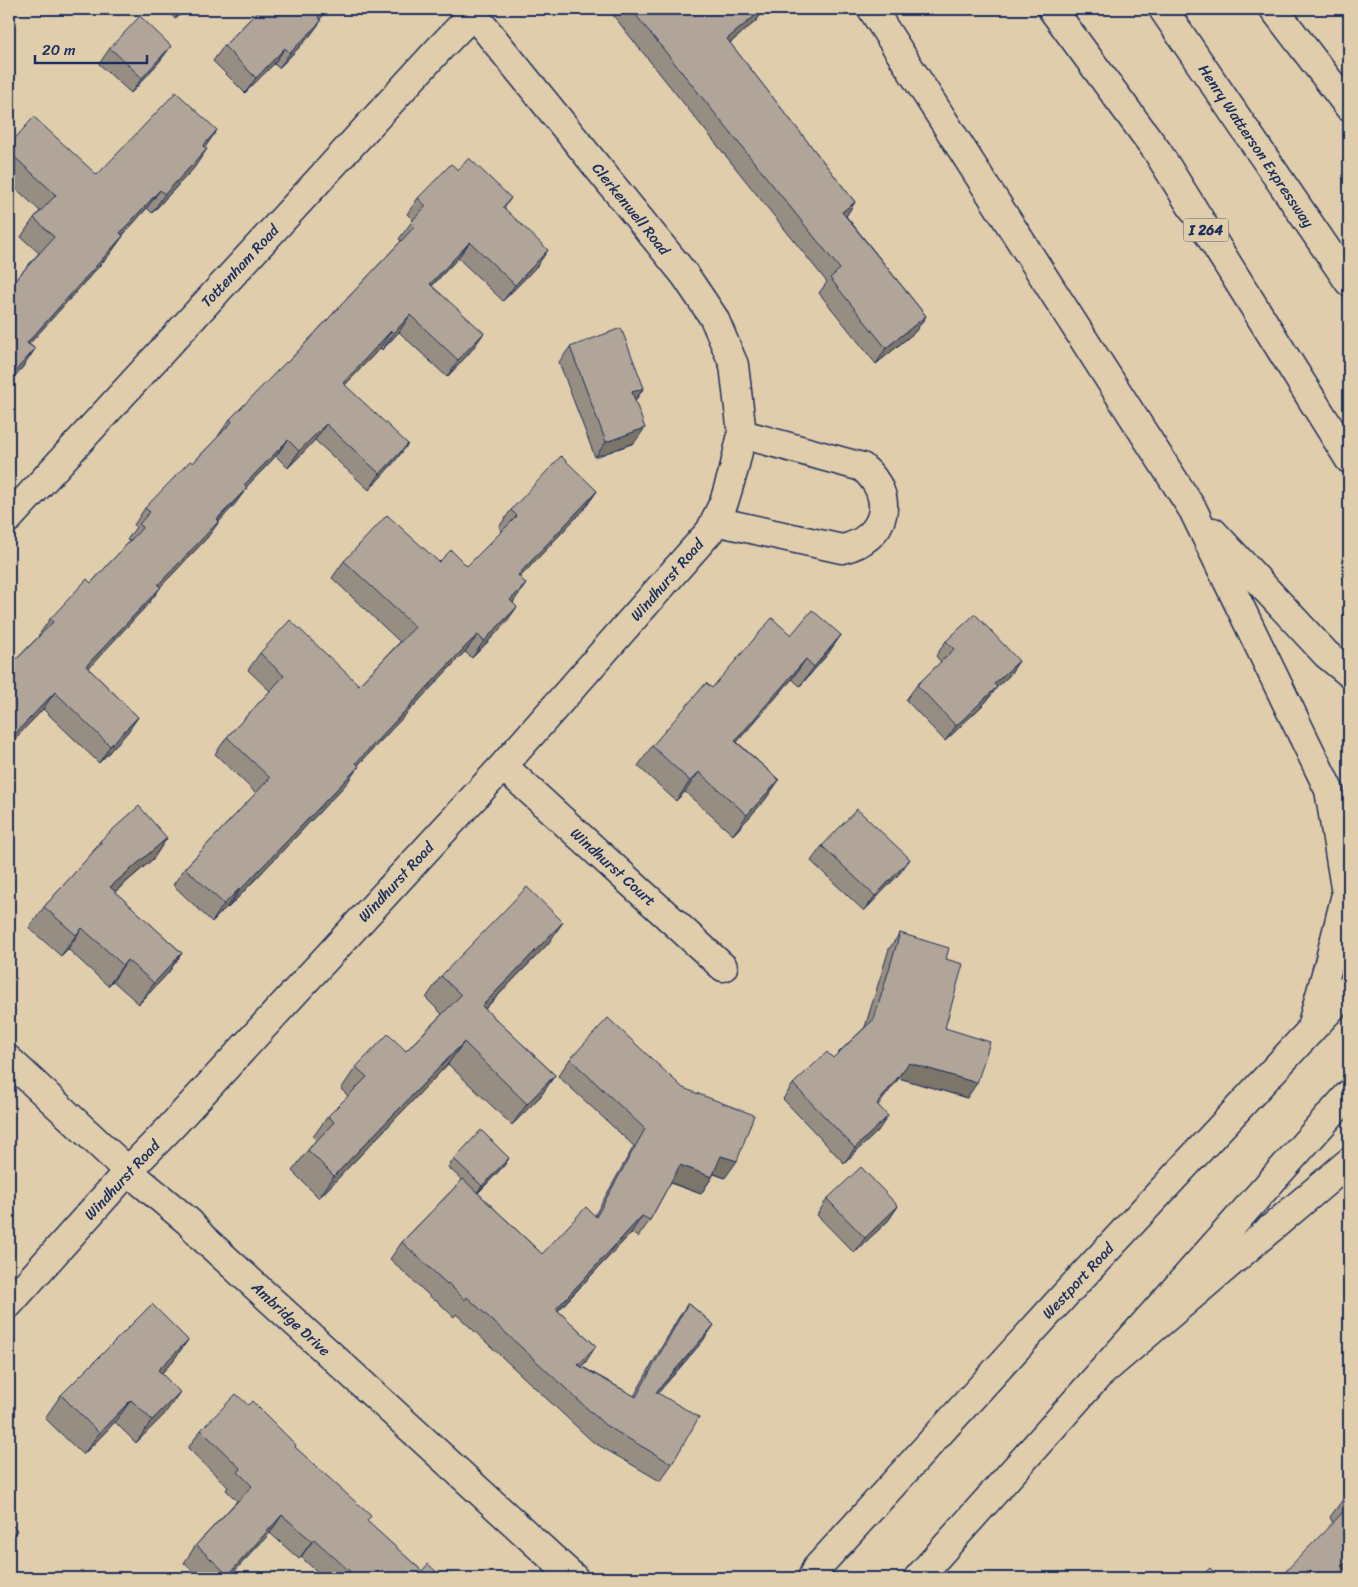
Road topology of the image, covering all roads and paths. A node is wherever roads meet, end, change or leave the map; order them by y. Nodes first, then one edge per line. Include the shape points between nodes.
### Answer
1 (872, 9) edge
2 (1052, 9) edge
3 (1163, 9) edge
4 (1274, 9) edge
5 (471, 12) edge
6 (1349, 107) edge
7 (1349, 282) edge
8 (742, 434) junction
9 (1349, 459) edge
10 (1193, 510) junction
11 (9, 518) edge
12 (715, 521) junction
13 (1349, 673) edge
14 (503, 766) junction
15 (723, 967) dead end
16 (1349, 989) edge
17 (1310, 1032) junction
18 (9, 1060) edge
19 (1349, 1094) edge
20 (1349, 1162) edge
21 (128, 1172) junction
22 (9, 1304) edge
23 (1100, 1374) junction
24 (574, 1578) edge
25 (812, 1578) edge
26 (918, 1578) edge

1 - 10 main road
2 - 9 main road, I 264 via 1157,151
3 - 7 main road, Henry Watterson Expressway
4 - 6 main road
5 - 8 main road, Clerkenwell Road via 678,268 714,318 734,365
5 - 11 main road, Tottenham Road
8 - 12 main road, Windhurst Road via 724,502
8 - 12 main road via 862,467 880,488 882,515 868,539 842,549
10 - 13 main road via 1326,654
10 - 17 main road via 1329,790 1346,894
12 - 14 main road, Windhurst Road via 710,531
14 - 15 main road, Windhurst Court
14 - 21 main road, Windhurst Road
16 - 17 main road, Westport Road
17 - 25 main road, Westport Road via 1056,1304 816,1569
18 - 21 main road, Ambridge Drive
19 - 23 main road
20 - 23 main road
21 - 22 main road, Windhurst Road
21 - 24 main road, Ambridge Drive via 189,1222
23 - 26 main road

